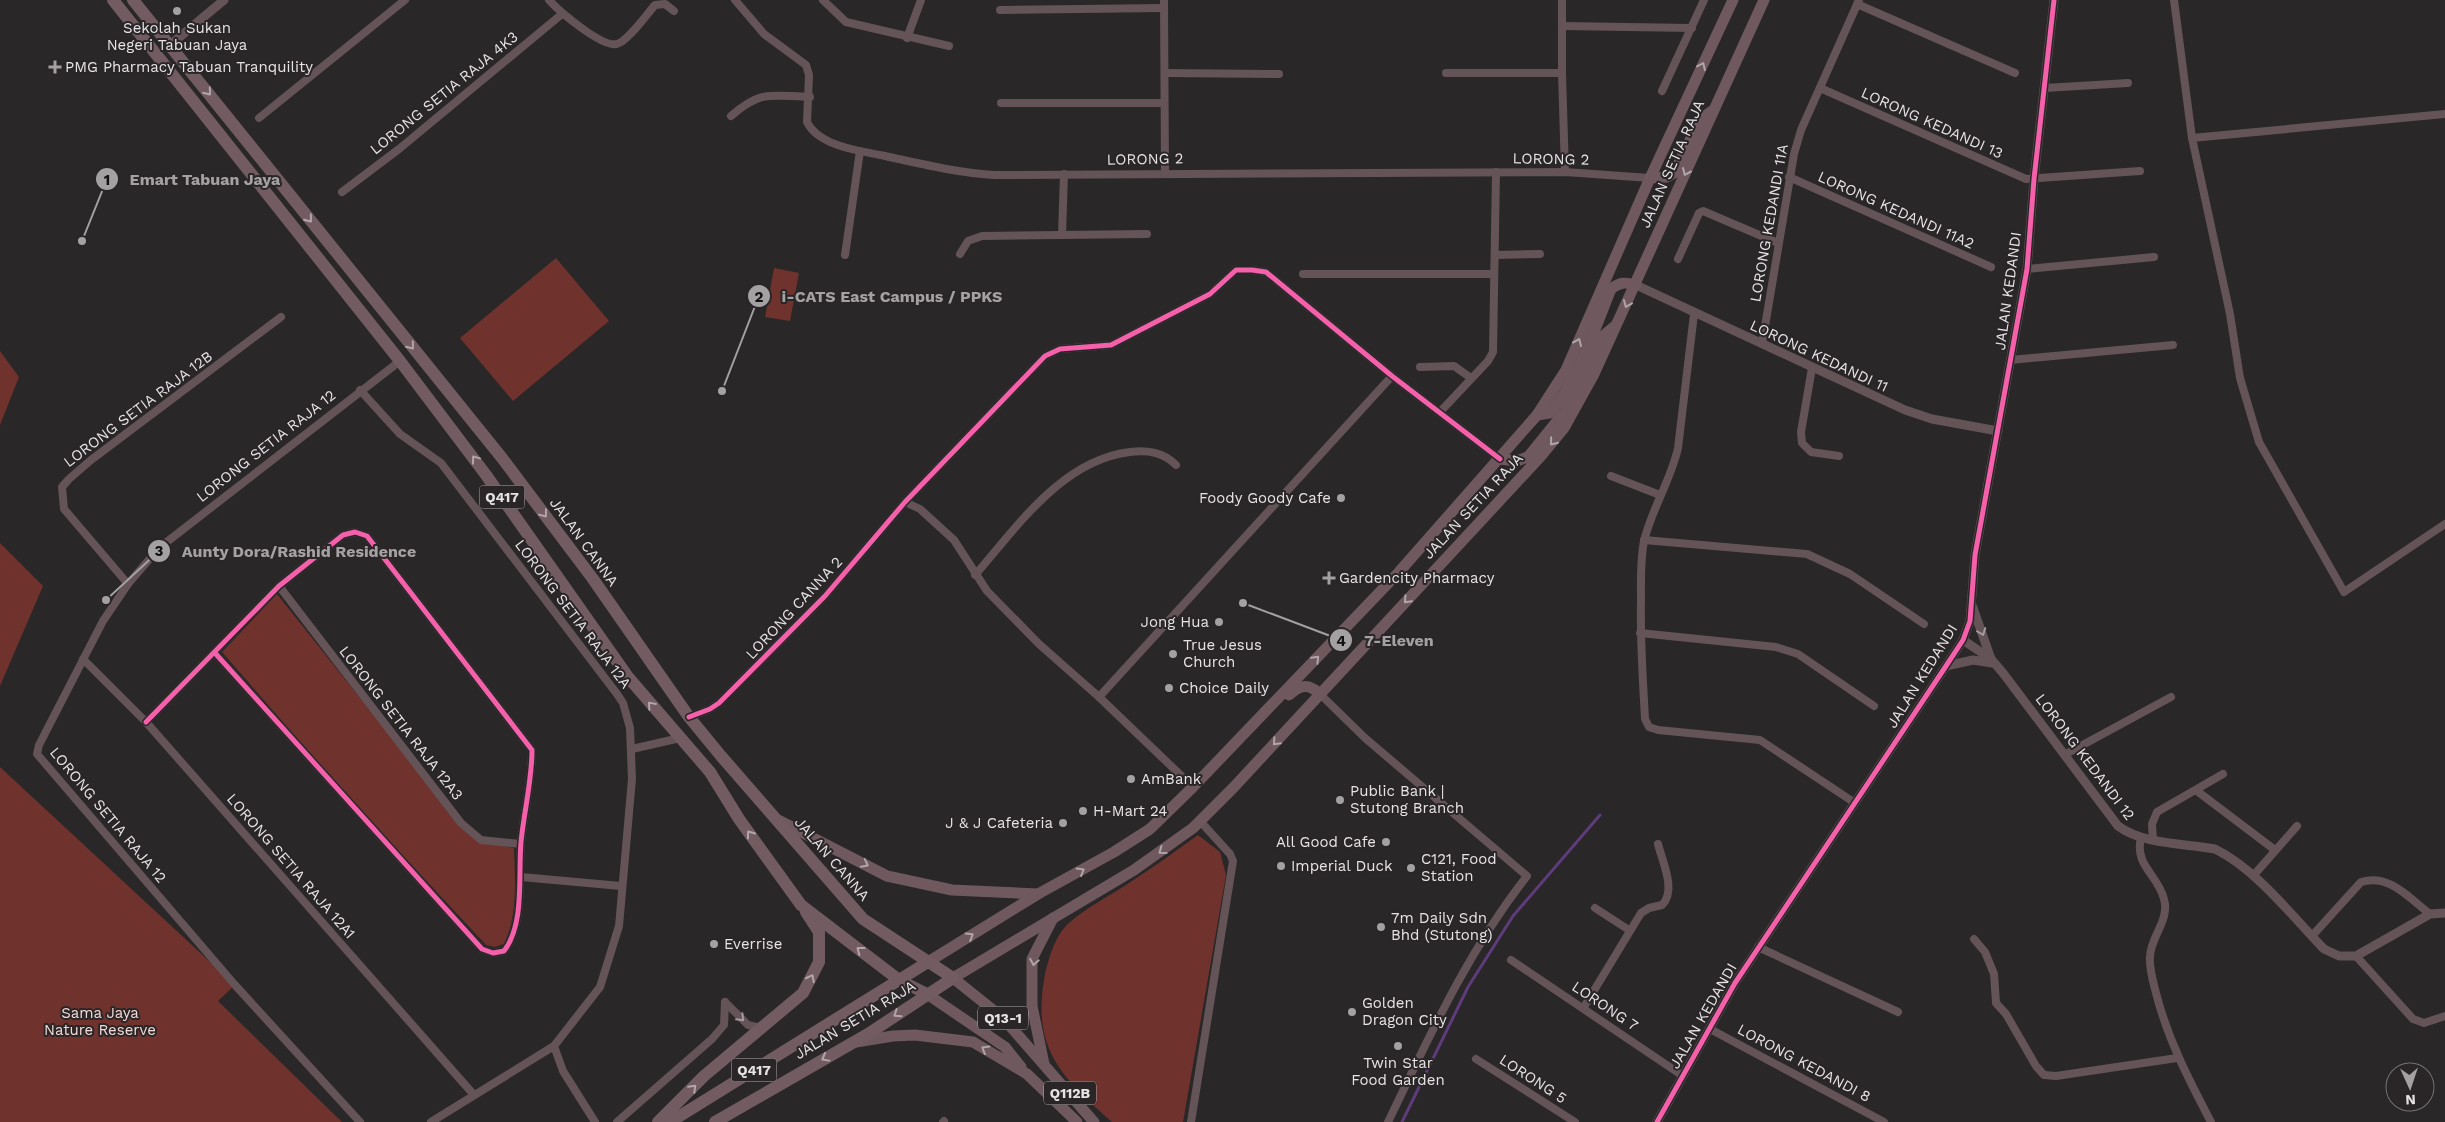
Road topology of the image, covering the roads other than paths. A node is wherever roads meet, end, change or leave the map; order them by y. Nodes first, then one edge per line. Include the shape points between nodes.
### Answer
1 (113, 0) edge
2 (133, 0) edge
3 (224, 0) edge
4 (405, 0) edge
5 (549, 0) edge
6 (735, 0) edge
7 (823, 0) edge
8 (921, 0) edge
9 (1562, 0) edge
10 (1704, 0) edge
11 (1733, 0) edge
12 (1764, 0) edge
13 (2054, 0) edge
14 (2174, 0) edge
15 (1858, 2) edge
16 (1164, 4) edge
17 (1000, 10) dead end
18 (674, 11) dead end
19 (562, 14) junction
20 (1562, 26) junction
21 (1692, 28) junction
22 (907, 38) junction
23 (170, 45) junction
24 (950, 46) dead end
25 (1165, 73) junction
26 (1446, 73) dead end
27 (1562, 73) junction
28 (2015, 73) dead end
29 (1279, 74) dead end
30 (2128, 83) dead end
31 (1820, 88) junction
32 (2045, 88) junction
33 (1662, 91) dead end
34 (810, 97) junction
35 (1001, 103) dead end
36 (1164, 103) junction
37 (1713, 110) junction
38 (2445, 114) edge
39 (731, 116) dead end
40 (259, 118) dead end
41 (2192, 138) junction
42 (860, 151) junction
43 (2140, 171) dead end
44 (1496, 172) junction
45 (1565, 172) junction
46 (1165, 173) junction
47 (1064, 174) junction
48 (1789, 177) junction
49 (1650, 178) junction
50 (2034, 179) junction
51 (342, 192) dead end
52 (1147, 234) dead end
53 (1062, 235) junction
54 (1778, 242) junction
55 (960, 254) dead end
56 (1540, 254) dead end
57 (845, 255) dead end
58 (1495, 255) junction
59 (2154, 257) dead end
60 (1678, 259) dead end
61 (1991, 267) dead end
62 (2027, 269) junction
63 (1303, 274) dead end
64 (1494, 274) junction
65 (1636, 285) junction
66 (1694, 314) junction
67 (281, 317) dead end
68 (1619, 324) junction
69 (1762, 344) junction
70 (2173, 345) dead end
71 (2010, 360) junction
72 (400, 361) junction
73 (1420, 367) dead end
74 (1812, 368) junction
75 (1392, 376) junction
76 (1471, 378) junction
77 (360, 390) junction
78 (1440, 412) junction
79 (1538, 415) junction
80 (1998, 431) junction
81 (1839, 456) dead end
82 (1500, 459) junction
83 (1176, 465) dead end
84 (1611, 476) dead end
85 (914, 493) junction
86 (1660, 495) junction
87 (905, 502) junction
88 (920, 509) junction
89 (2445, 524) edge
90 (1644, 540) junction
91 (975, 575) junction
92 (128, 584) junction
93 (279, 586) junction
94 (1972, 605) junction
95 (1924, 624) dead end
96 (1640, 633) junction
97 (1963, 640) junction
98 (215, 653) junction
99 (83, 659) junction
100 (1991, 659) junction
101 (1946, 666) junction
102 (1999, 668) junction
103 (1320, 694) junction
104 (1099, 697) junction
105 (2171, 697) dead end
106 (1874, 706) dead end
107 (689, 717) junction
108 (1258, 720) junction
109 (146, 722) junction
110 (680, 738) junction
111 (632, 749) junction
112 (2066, 754) junction
113 (2222, 774) dead end
114 (1193, 788) junction
115 (2197, 790) junction
116 (1855, 803) junction
117 (775, 818) junction
118 (1200, 821) junction
119 (2297, 826) dead end
120 (2141, 838) junction
121 (2153, 840) junction
122 (520, 844) junction
123 (1658, 844) dead end
124 (2275, 850) junction
125 (2253, 876) junction
126 (521, 877) junction
127 (621, 886) junction
128 (1038, 894) junction
129 (801, 905) junction
130 (1595, 908) dead end
131 (2445, 913) edge
132 (2430, 914) junction
133 (1053, 917) junction
134 (1629, 930) junction
135 (2312, 936) junction
136 (1974, 940) dead end
137 (1758, 947) junction
138 (2356, 956) junction
139 (1511, 960) dead end
140 (928, 962) junction
141 (954, 978) junction
142 (899, 980) junction
143 (927, 994) junction
144 (1584, 1007) junction
145 (1898, 1012) dead end
146 (2445, 1016) edge
147 (761, 1028) junction
148 (1710, 1029) junction
149 (852, 1043) junction
150 (554, 1046) junction
151 (1476, 1058) dead end
152 (2178, 1058) junction
153 (1044, 1066) junction
154 (1027, 1074) junction
155 (1683, 1076) junction
156 (474, 1095) junction
157 (360, 1122) edge
158 (431, 1122) edge
159 (595, 1122) edge
160 (617, 1122) edge
161 (658, 1122) edge
162 (670, 1122) edge
163 (714, 1122) edge
164 (1077, 1122) edge
165 (1094, 1122) edge
166 (1191, 1122) edge
167 (1388, 1122) edge
168 (1575, 1122) edge
169 (1657, 1122) edge
170 (1884, 1122) edge
171 (2212, 1122) edge

1 - 72 highway, Q417
2 - 23 highway, JALAN CANNA / Q417
3 - 23 street
4 - 40 street
5 - 19 street
6 - 34 street, LORONG 2 via 764,34 806,65
7 - 22 street via 844,20
8 - 22 street
9 - 20 street
10 - 21 street
49 -> 11 main road, JALAN SETIA RAJA
12 - 37 main road, JALAN SETIA RAJA
13 - 32 street, JALAN KEDANDI
14 - 41 street
15 - 28 street
15 - 31 street, LORONG KEDANDI 11A
16 - 17 street
16 - 25 street
18 - 19 street via 665,4 656,5 623,41 616,44 607,42
19 - 51 street, LORONG SETIA RAJA 4K3
20 - 21 street
20 - 27 street
21 - 33 street
22 - 24 street
23 -> 107 highway, JALAN CANNA / Q417 via 502,458 593,579
25 - 29 street
25 - 36 street
26 - 27 street
27 - 45 street
30 - 32 street
31 - 48 street, LORONG KEDANDI 11A via 1801,130
31 - 50 street, LORONG KEDANDI 13 via 2019,177
32 - 50 street, JALAN KEDANDI
34 - 39 street via 776,94 749,100
34 - 42 street, LORONG 2 via 807,122 810,129 831,143
35 - 36 street
36 - 46 street
37 - 49 main road via 1700,120 1674,173
37 -> 65 main road, JALAN SETIA RAJA
38 - 41 street
41 - 89 street via 2230,314 2240,378 2259,442 2344,592
42 - 47 street, LORONG 2 via 974,174
42 - 57 street
43 - 50 street, LORONG KEDANDI 13
44 - 45 street, LORONG 2
44 - 46 street, LORONG 2
44 - 58 street
45 - 49 street, LORONG 2
46 - 47 street, LORONG 2
47 - 53 street
48 - 54 street, LORONG KEDANDI 11A
48 - 61 street, LORONG KEDANDI 11A2
79 -> 49 main road, JALAN SETIA RAJA via 1566,370
50 - 62 street, JALAN KEDANDI
52 - 53 street
53 - 55 street via 982,236 968,241
54 - 60 street via 1703,210
54 - 69 street, LORONG KEDANDI 11A
56 - 58 street
58 - 64 street
59 - 62 street
62 - 71 street, JALAN KEDANDI
63 - 64 street
64 - 76 street via 1493,352
65 - 66 street, LORONG KEDANDI 11
65 -> 68 main road, JALAN SETIA RAJA
65 - 79 main road via 1625,282 1611,289 1590,343 1562,397 1550,413
66 - 69 street, LORONG KEDANDI 11
66 - 86 street via 1678,448
67 - 92 street, LORONG SETIA RAJA 12B via 91,460 62,488 64,509
68 - 82 main road via 1603,336 1566,410 1528,457 1517,462
68 -> 103 main road, JALAN SETIA RAJA via 1564,428 1542,456
69 - 74 street, LORONG KEDANDI 11
70 - 71 street
71 - 80 street, JALAN KEDANDI
72 - 77 street, LORONG SETIA RAJA 12
110 -> 72 highway, Q417 via 628,677 486,475
73 - 76 street via 1454,366
74 - 80 street, LORONG KEDANDI 11 via 1905,410 1932,419
74 - 81 street via 1801,432 1802,444 1811,452
75 - 78 street, LORONG CANNA 2
75 - 85 street, LORONG CANNA 2 via 1266,272 1236,270 1210,294 1111,345 1060,349 1045,356
75 - 104 street
76 - 78 street
77 - 92 street, LORONG SETIA RAJA 12 via 159,548
77 - 111 street, LORONG SETIA RAJA 12A via 400,434 441,463 611,686 628,715
78 - 82 street, LORONG CANNA 2
79 - 82 main road, JALAN SETIA RAJA
80 - 94 street, JALAN KEDANDI via 1975,555
108 -> 82 main road, JALAN SETIA RAJA via 1399,572
83 - 91 street via 1169,458 1144,450 1105,458 1083,468 1065,480 1026,518
84 - 86 street
85 - 87 street, LORONG CANNA 2
85 - 88 street
86 - 90 street
87 - 88 street
87 - 107 street, LORONG CANNA 2 via 825,596 719,703
88 - 91 street via 954,540
90 - 95 street via 1807,554 1850,574
90 - 96 street
91 - 104 street via 1040,644
92 - 99 street, LORONG SETIA RAJA 12
93 - 98 street
93 - 122 street, LORONG SETIA RAJA 12A3 via 461,823 481,840
93 - 122 street via 343,535 355,532 367,536 532,750
94 - 97 street, JALAN KEDANDI
94 -> 100 street
96 - 106 street via 1776,647 1798,654
96 - 116 street via 1645,719 1649,727 1760,740
97 - 100 street, LORONG KEDANDI 12
97 - 101 street, JALAN KEDANDI
98 - 109 street
98 - 126 street via 488,952 504,951 512,939
99 - 109 street, LORONG SETIA RAJA 12A1
99 - 157 street, LORONG SETIA RAJA 12 via 39,745 41,760 235,985
100 - 102 street, LORONG KEDANDI 12
101 - 102 street via 1964,660 1982,660
101 - 116 street, JALAN KEDANDI
102 - 112 street, LORONG KEDANDI 12
103 - 108 main road via 1309,686 1302,686
103 -> 118 main road, JALAN SETIA RAJA
103 - 167 street via 1365,738 1526,876 1455,984
104 - 114 street
105 - 112 street
107 - 117 highway, JALAN CANNA / Q417
108 - 114 main road, JALAN SETIA RAJA
109 - 156 street, LORONG SETIA RAJA 12A1
110 - 111 street
129 -> 110 highway, Q417 via 739,819 710,772
111 - 127 street, LORONG SETIA RAJA 12A
112 - 120 street, LORONG KEDANDI 12 via 2118,826
113 - 115 street
128 -> 114 main road, JALAN SETIA RAJA via 1150,829
115 - 121 street via 2157,812 2152,824
115 - 124 street
116 - 137 street, JALAN KEDANDI
117 -> 128 main road via 887,876 952,890
117 - 140 highway, JALAN CANNA / Q417 via 863,919
118 -> 133 main road, JALAN SETIA RAJA via 1134,870
118 - 166 street via 1233,861
119 - 124 street
120 - 121 street
120 - 152 street, LORONG KEDANDI 12 via 2139,856 2164,898 2166,910 2152,943 2151,971 2164,1022
121 - 125 street via 2214,849
122 - 126 street
123 - 134 street via 1669,897 1662,905 1641,913
124 - 125 street
125 - 135 street
126 - 127 street
127 - 150 street, LORONG SETIA RAJA 12A via 619,926 600,987
140 -> 128 main road, JALAN SETIA RAJA
142 -> 129 highway, Q417
147 -> 129 highway via 803,993 819,962 819,932
130 - 134 street
131 - 132 street
132 - 135 street via 2389,882 2371,879 2361,882
132 - 138 street
133 - 141 main road, JALAN SETIA RAJA
133 -> 153 main road via 1032,959 1032,1006
134 - 144 street
135 - 138 street via 2332,953
136 - 152 street via 1985,952 1994,974 1996,1003 2044,1074 2056,1076
137 - 145 street
137 - 148 street, JALAN KEDANDI
138 - 146 street via 2413,1019 2424,1023
139 - 144 street, LORONG 7
140 - 141 highway, JALAN CANNA / Q417
140 - 142 highway, Q417
141 - 143 highway, Q417
141 - 153 main road, JALAN CANNA / Q13-1 via 1003,1018
142 - 143 highway, Q417
142 - 162 highway, JALAN SETIA RAJA / Q417
143 -> 149 highway, JALAN SETIA RAJA / Q417
143 - 154 main road, JALAN SETIA RAJA via 1005,1047
144 - 155 street, LORONG 7
160 -> 147 street via 724,1025 725,1002 748,1025
161 -> 147 highway via 704,1076
148 - 155 street, JALAN KEDANDI
148 - 170 street, LORONG KEDANDI 8
154 -> 149 main road via 973,1042 915,1035
149 -> 163 highway, JALAN SETIA RAJA / Q417
150 - 156 street, LORONG SETIA RAJA 12A
150 - 159 street via 563,1071
151 - 168 street, LORONG 5
152 - 171 street, LORONG KEDANDI 12
153 - 165 main road, Q112B
154 - 164 main road
155 - 169 street, JALAN KEDANDI
156 - 158 street, LORONG SETIA RAJA 12A

